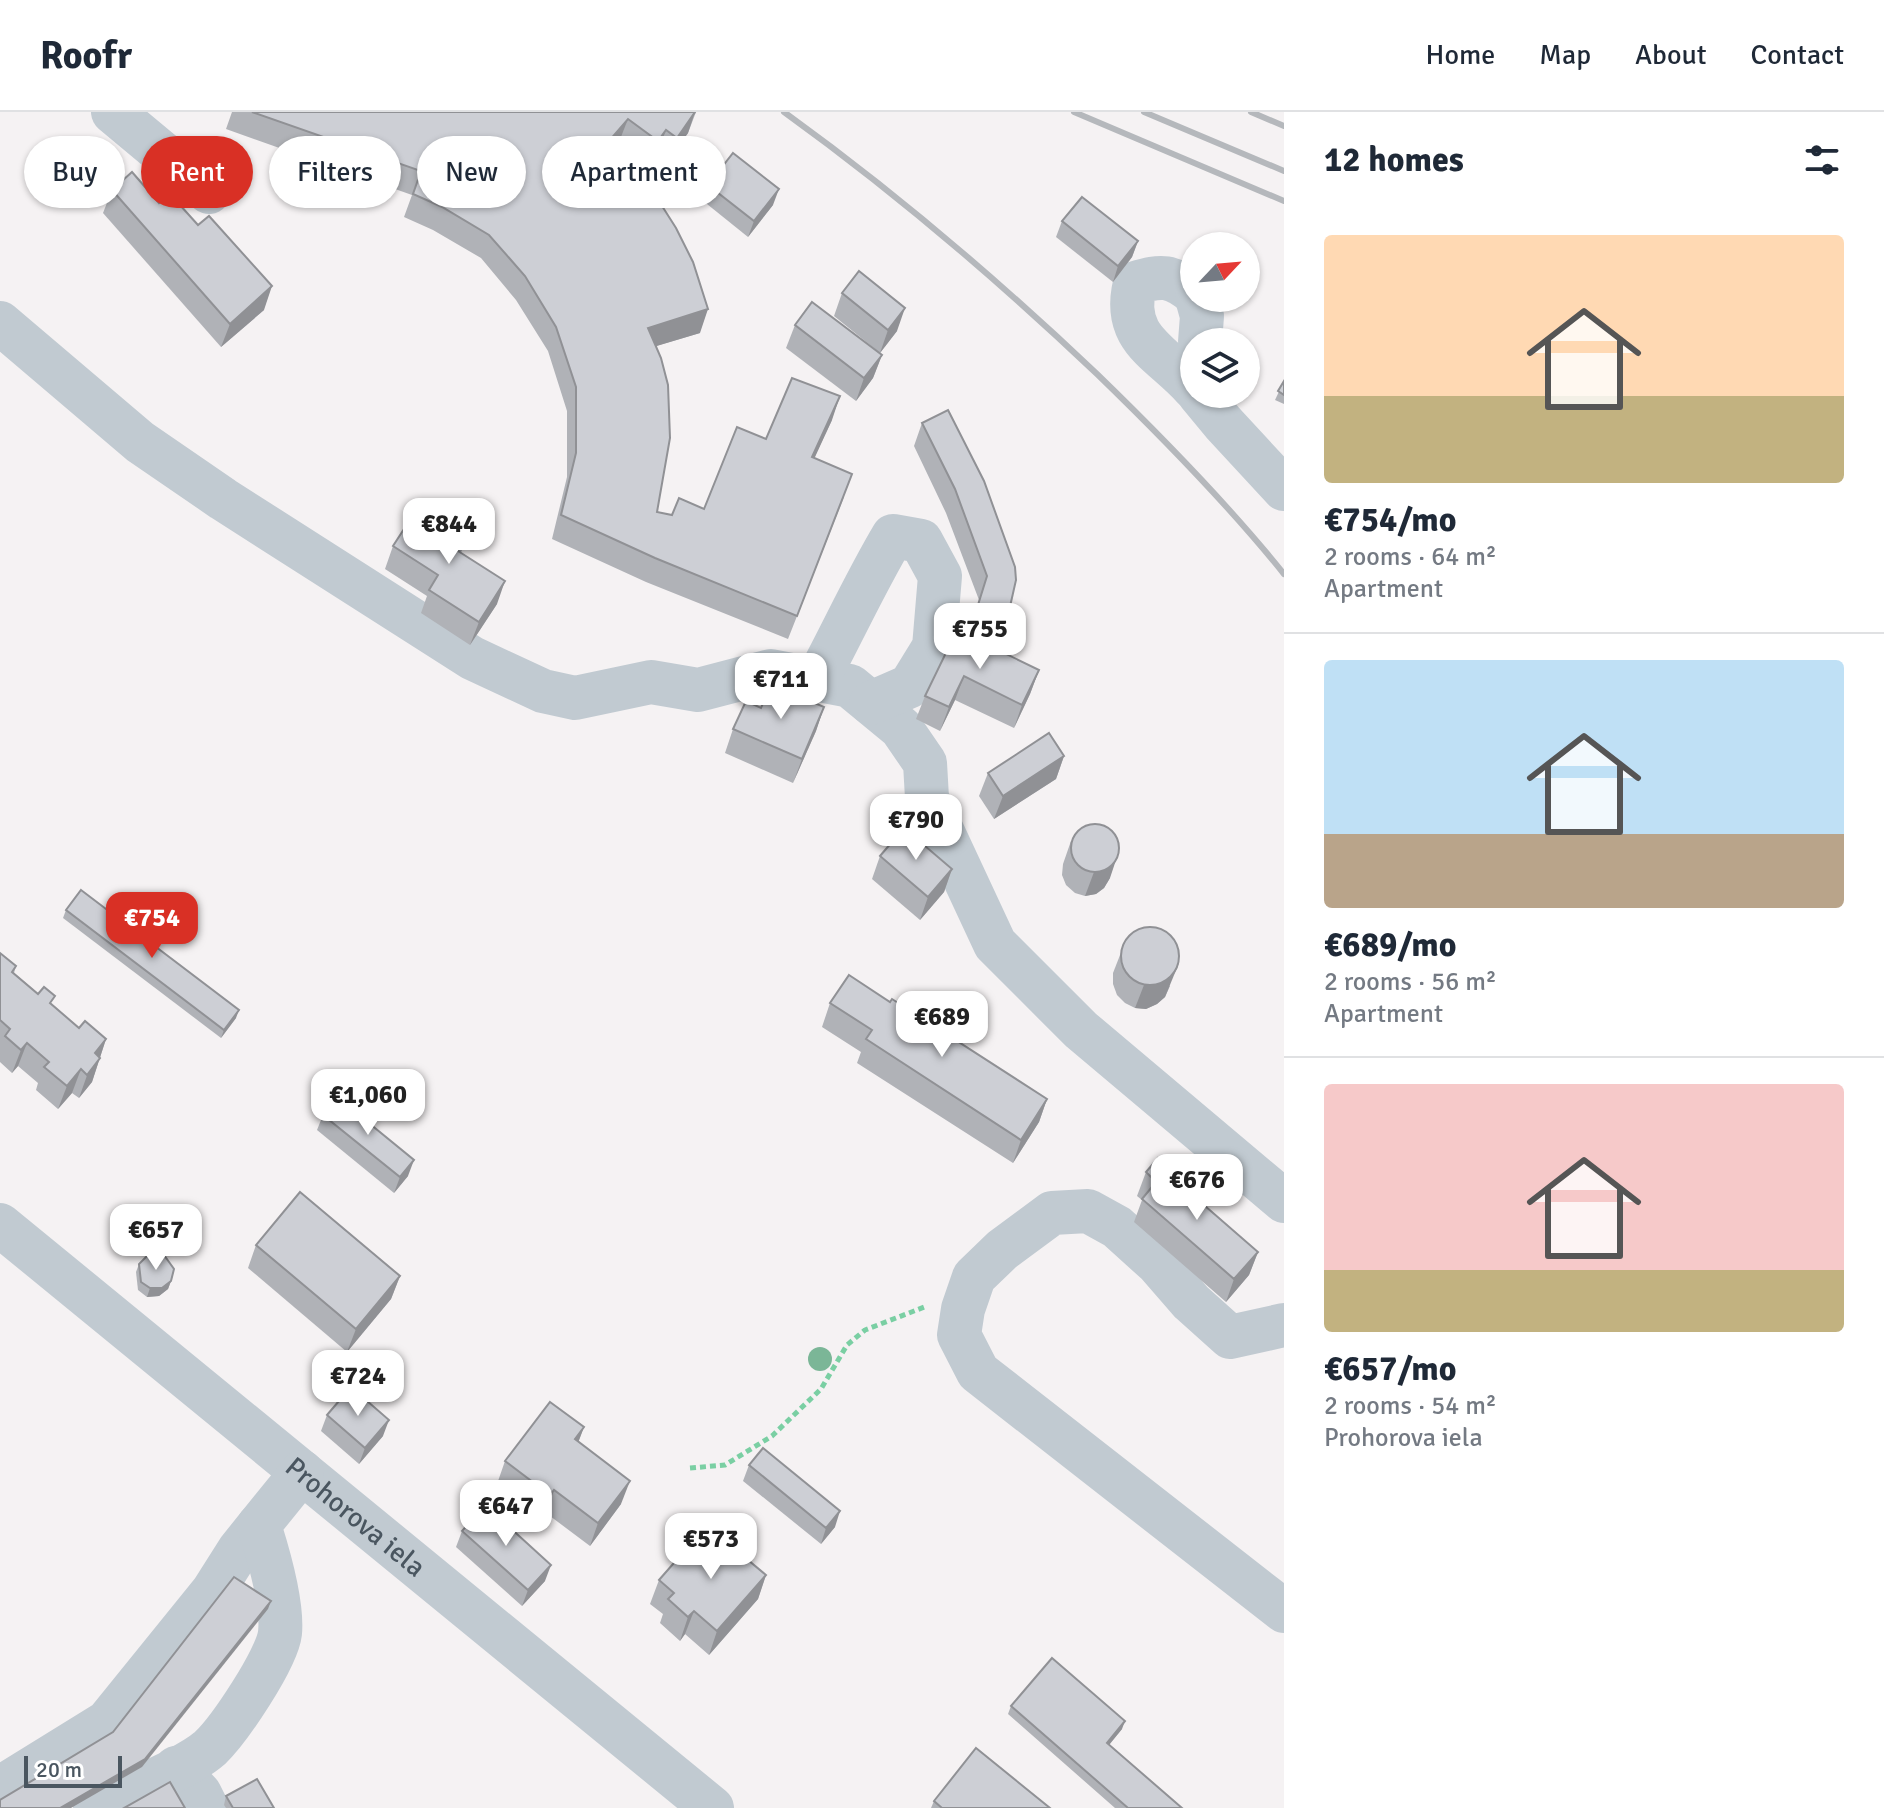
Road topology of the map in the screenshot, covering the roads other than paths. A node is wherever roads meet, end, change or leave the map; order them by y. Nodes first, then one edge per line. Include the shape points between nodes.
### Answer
1 (113, 112) edge
2 (142, 136) edge
3 (1180, 282) edge
4 (0, 323) edge
5 (1180, 374) edge
6 (1211, 408) edge
7 (1284, 489) edge
8 (817, 680) junction
9 (871, 703) junction
10 (1284, 1201) edge
11 (0, 1225) edge
12 (1284, 1325) edge
13 (302, 1472) junction
14 (259, 1525) junction
15 (1284, 1611) edge
16 (176, 1768) junction
17 (0, 1788) edge
18 (95, 1808) edge
19 (207, 1808) edge
20 (712, 1808) edge

1 - 2 street
3 - 5 street via 1157,277 1135,283 1129,306 1138,334
4 - 8 street via 140,442 223,499 472,658 543,691 575,698 651,682 698,690 771,671
6 - 7 street
8 - 9 street via 850,686
8 - 9 street via 893,536 921,541 940,576 934,647 910,686
9 - 10 street via 901,728 925,763 927,798 995,944 1081,1030
11 - 13 street, Prohorova iela
12 - 15 street via 1230,1337 1117,1227 1088,1211 1052,1213 1002,1250 974,1277 959,1335 978,1372
13 - 14 street
13 - 20 street, Prohorova iela
14 - 16 street via 270,1559 280,1634 255,1690 209,1748
14 - 17 street via 107,1722
16 - 18 street
16 - 19 street

